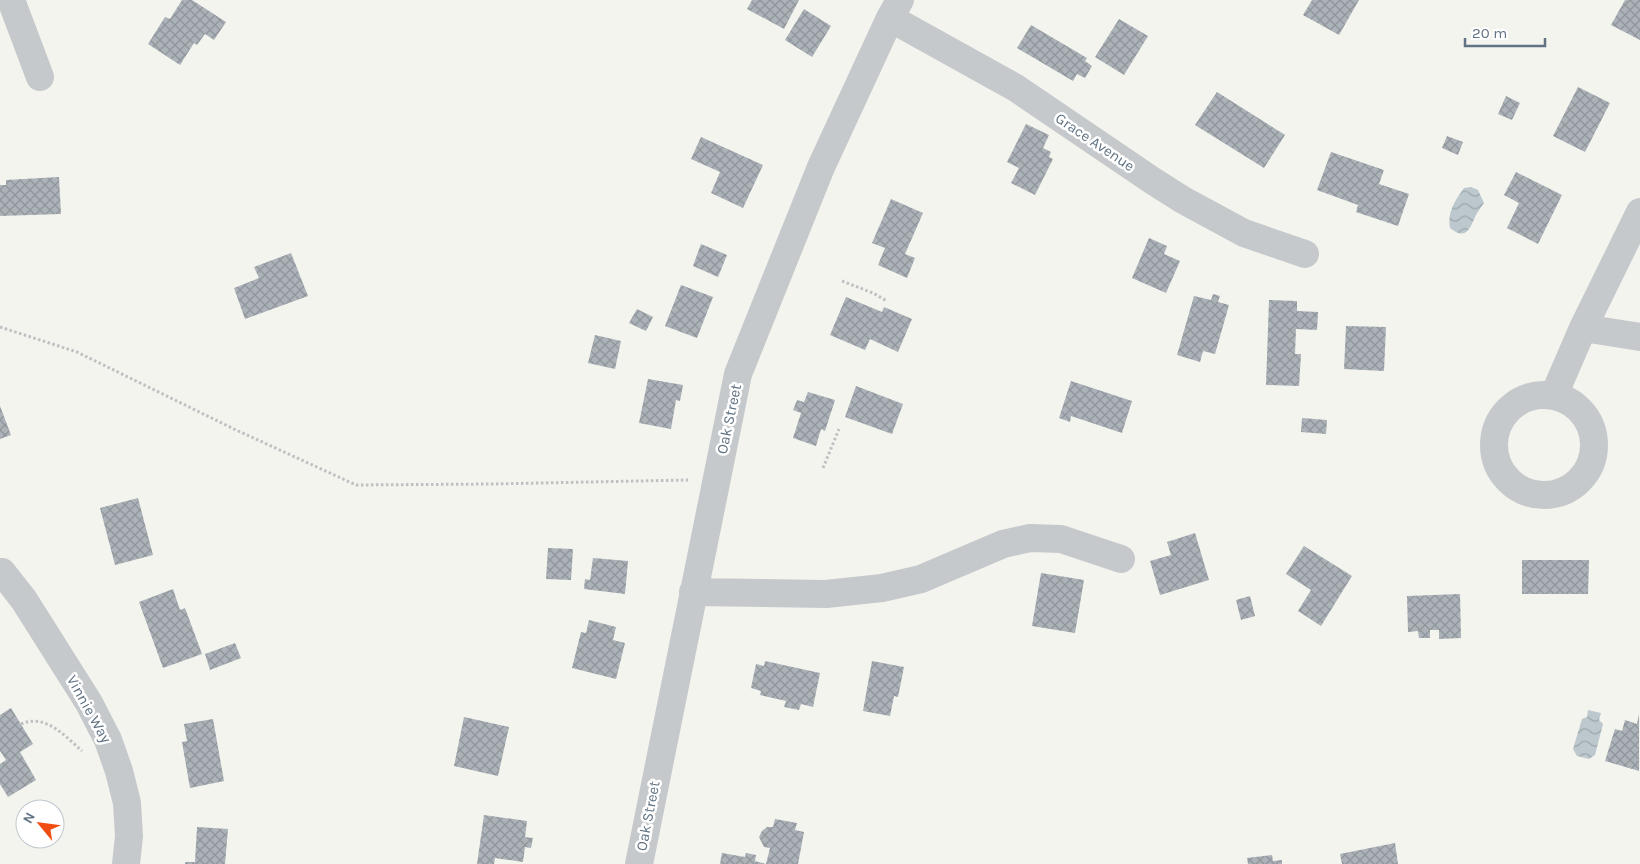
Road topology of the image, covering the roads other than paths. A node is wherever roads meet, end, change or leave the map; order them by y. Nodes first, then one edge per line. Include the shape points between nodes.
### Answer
1 (10, 0) edge
2 (895, 9) edge
3 (40, 78) dead end
4 (1640, 212) edge
5 (1305, 254) dead end
6 (1583, 328) junction
7 (1640, 337) edge
8 (1554, 395) dead end
9 (1121, 559) dead end
10 (2, 572) dead end
11 (693, 592) junction
12 (126, 864) edge
13 (638, 864) edge

1 - 3 street
2 - 5 street, Grace Avenue via 1182,200 1244,232
2 - 11 street, Oak Street via 821,167 738,374
4 - 6 street
6 - 7 street
6 - 8 street
9 - 11 street via 1061,539 1030,538 1003,544 921,579 882,588 826,594
10 - 12 street, Vinnie Way via 24,600 89,703 108,740 126,804 130,836
11 - 13 street, Oak Street

